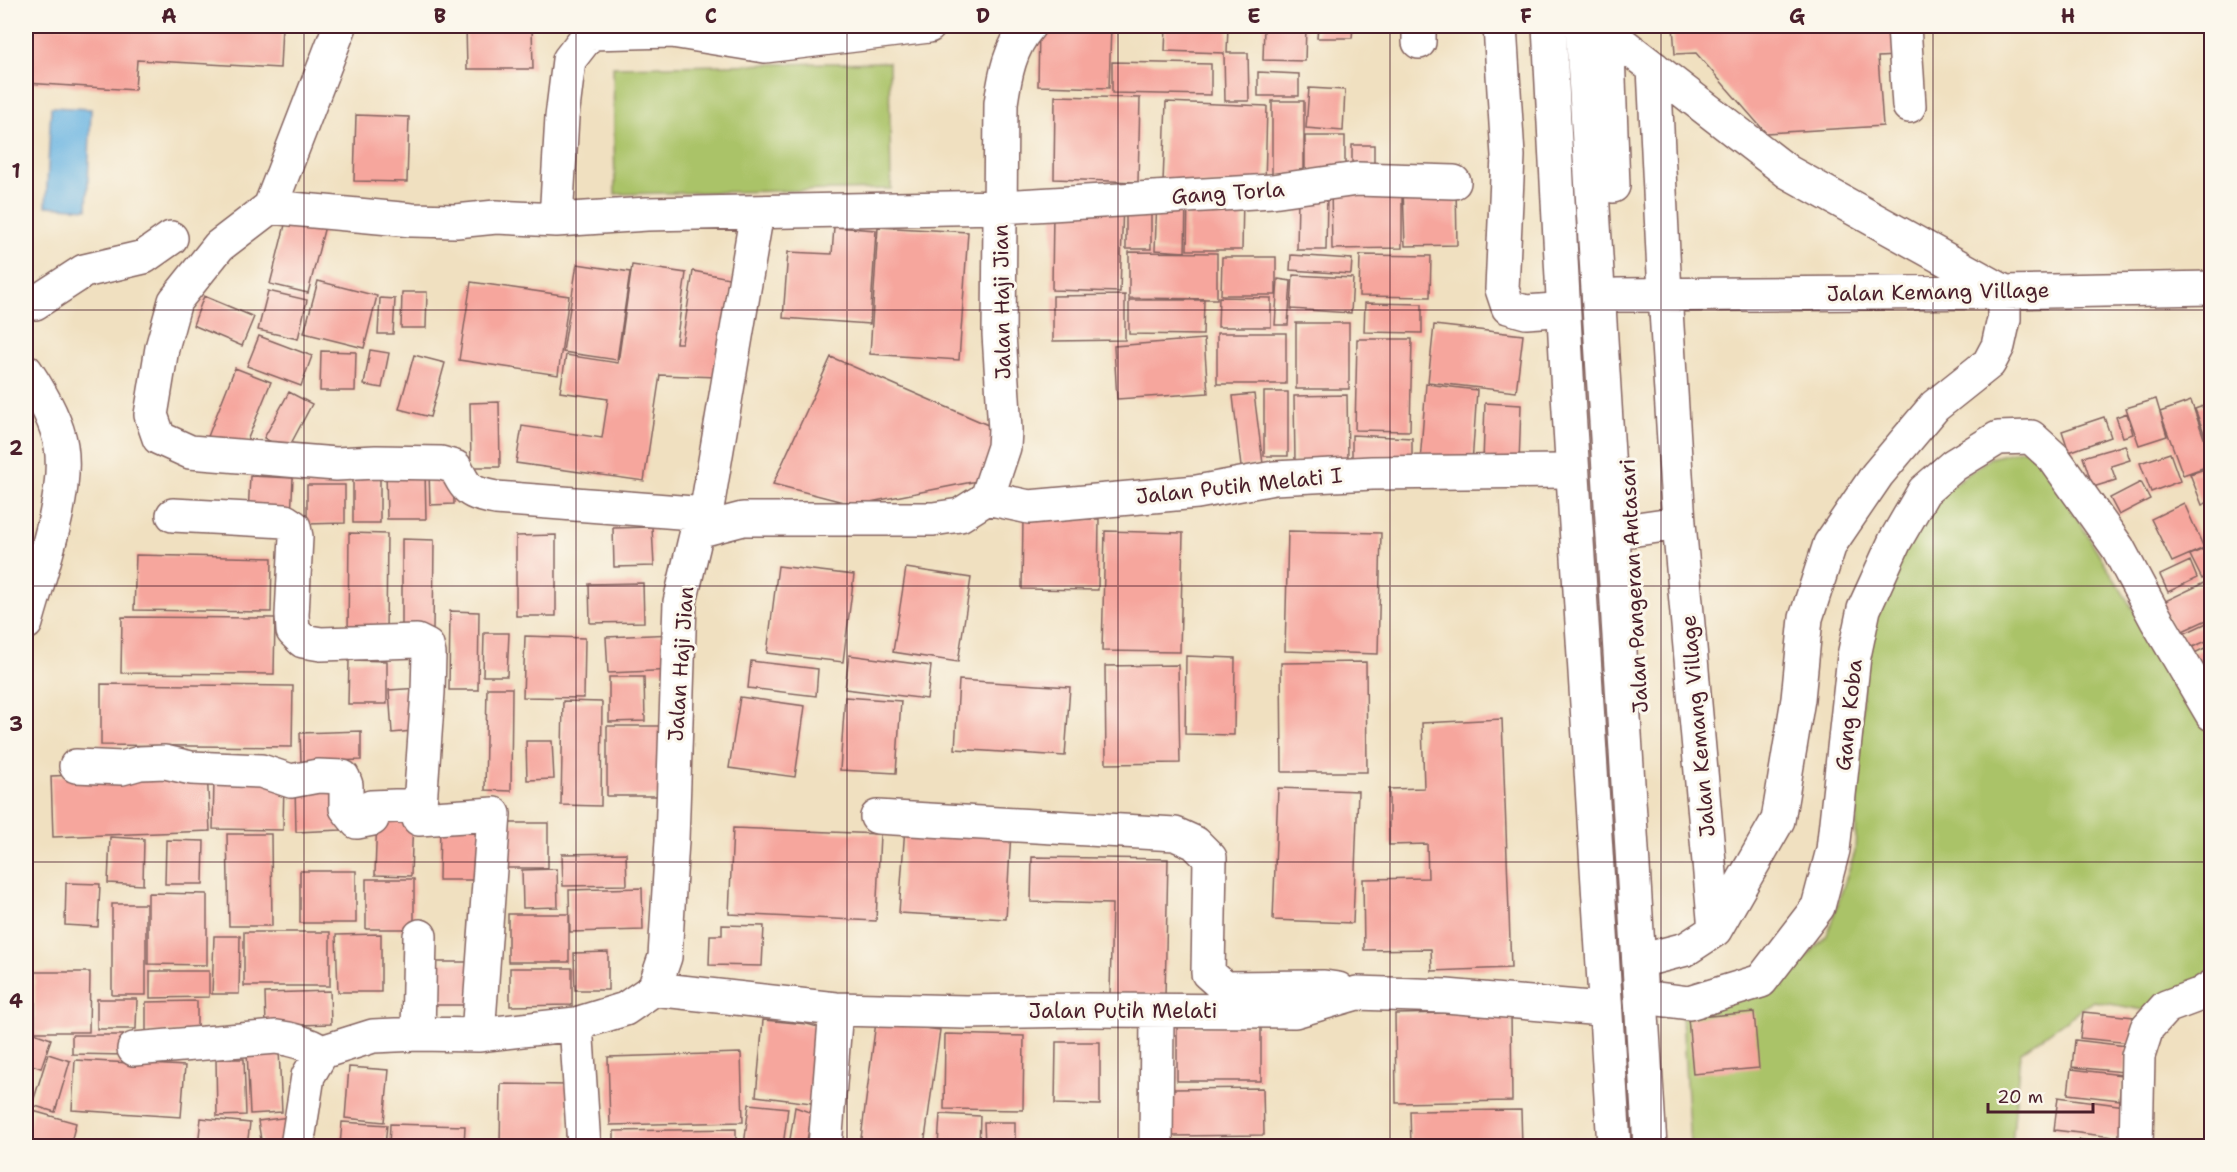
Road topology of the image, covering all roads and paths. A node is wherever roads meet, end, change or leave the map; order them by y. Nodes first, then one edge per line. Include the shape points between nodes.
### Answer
1 (339, 26) edge
2 (929, 26) edge
3 (1029, 26) edge
4 (1500, 26) edge
5 (1539, 26) edge
6 (1549, 26) edge
7 (1904, 26) edge
8 (1602, 27) edge
9 (1654, 68) junction
10 (1909, 106) dead end
11 (1454, 182) dead end
12 (270, 207) junction
13 (1001, 207) junction
14 (757, 212) junction
15 (556, 220) junction
16 (171, 238) dead end
17 (2211, 288) edge
18 (2004, 292) junction
19 (1665, 294) junction
20 (1617, 295) junction
21 (35, 303) dead end
22 (1555, 310) junction
23 (26, 371) edge
24 (1564, 471) junction
25 (987, 498) junction
26 (173, 514) dead end
27 (702, 522) junction
28 (1679, 523) junction
29 (1630, 530) junction
30 (26, 623) edge
31 (2211, 714) edge
32 (76, 766) dead end
33 (420, 805) junction
34 (877, 817) dead end
35 (1715, 930) junction
36 (420, 936) dead end
37 (1656, 957) junction
38 (2211, 987) edge
39 (654, 989) junction
40 (1358, 993) junction
41 (1658, 999) junction
42 (1590, 1008) junction
43 (836, 1009) junction
44 (1157, 1011) junction
45 (576, 1023) junction
46 (418, 1034) junction
47 (478, 1035) junction
48 (134, 1048) dead end
49 (322, 1052) junction
50 (297, 1146) edge
51 (584, 1146) edge
52 (825, 1146) edge
53 (1156, 1146) edge
54 (1597, 1146) edge
55 (1614, 1146) edge
56 (1650, 1146) edge
57 (1666, 1146) edge
58 (2136, 1146) edge

1 - 12 street
2 - 15 street via 765,46 672,31 590,33 569,60
3 - 13 street, Jalan Haji Jian via 1019,36 1005,72 1001,103
4 - 22 street via 1508,156 1502,289 1508,307 1526,312
5 - 22 street
6 - 55 street
7 - 10 street
8 - 9 street
8 - 20 street, Jalan Pangeran Antasari
8 - 56 street
9 - 18 street via 1788,172
9 - 19 street, Jalan Kemang Village
11 - 13 street, Gang Torla via 1357,179 1272,191
12 - 15 street, Gang Torla via 412,220
12 - 27 street via 219,246 175,301 162,348 151,415 159,438 190,452 246,458 336,465 441,463 455,467 466,488 496,498
13 - 14 street, Gang Torla
13 - 25 street, Jalan Haji Jian via 999,334 1005,430 1004,447
14 - 15 street, Gang Torla
14 - 27 street, Jalan Haji Jian
16 - 21 street via 144,257 84,271
17 - 18 street, Jalan Kemang Village
18 - 19 street, Jalan Kemang Village
18 - 35 street via 2004,319 1998,346 1989,363 1935,406 1877,475 1830,544 1806,618 1798,699 1778,820
19 - 20 street, Jalan Kemang Village
19 - 28 street, Jalan Kemang Village
20 - 29 street, Jalan Pangeran Antasari
22 - 24 street
23 - 30 street via 44,398 61,446 61,496
24 - 25 street, Jalan Putih Melati I via 1274,478 1197,492 1029,507
24 - 42 street
25 - 27 street via 960,515 933,519
26 - 33 street via 285,522 294,527 293,631 303,641 417,641 427,646 428,692
27 - 39 street, Jalan Haji Jian via 680,602 665,957
28 - 29 street
28 - 35 street, Jalan Kemang Village
29 - 37 street, Jalan Pangeran Antasari
31 - 41 street, Gang Koba via 2118,548 2054,458 2031,436 1998,438 1954,465 1924,491 1895,541 1864,609 1854,656 1833,850 1818,907 1761,981 1689,1003
32 - 33 street via 122,768 165,762 191,768 261,771 291,781 343,777 346,808 357,822 372,819 371,807
33 - 47 street via 418,819 494,813
34 - 40 street via 1175,834 1195,843 1210,858 1208,973 1225,988 1324,987
35 - 37 street via 1686,949
36 - 46 street
37 - 41 street, Jalan Pangeran Antasari
38 - 58 street via 2166,1007 2147,1028 2138,1056
39 - 43 street, Jalan Putih Melati
39 - 45 street via 625,1009
40 - 42 street, Jalan Putih Melati
40 - 44 street, Jalan Putih Melati via 1295,1011
41 - 57 street, Jalan Pangeran Antasari
42 - 54 street
43 - 44 street, Jalan Putih Melati
43 - 52 street
44 - 53 street
45 - 47 street
45 - 51 street
46 - 47 street
46 - 49 street via 373,1036
48 - 49 street via 276,1038 307,1043
49 - 50 street via 308,1076

